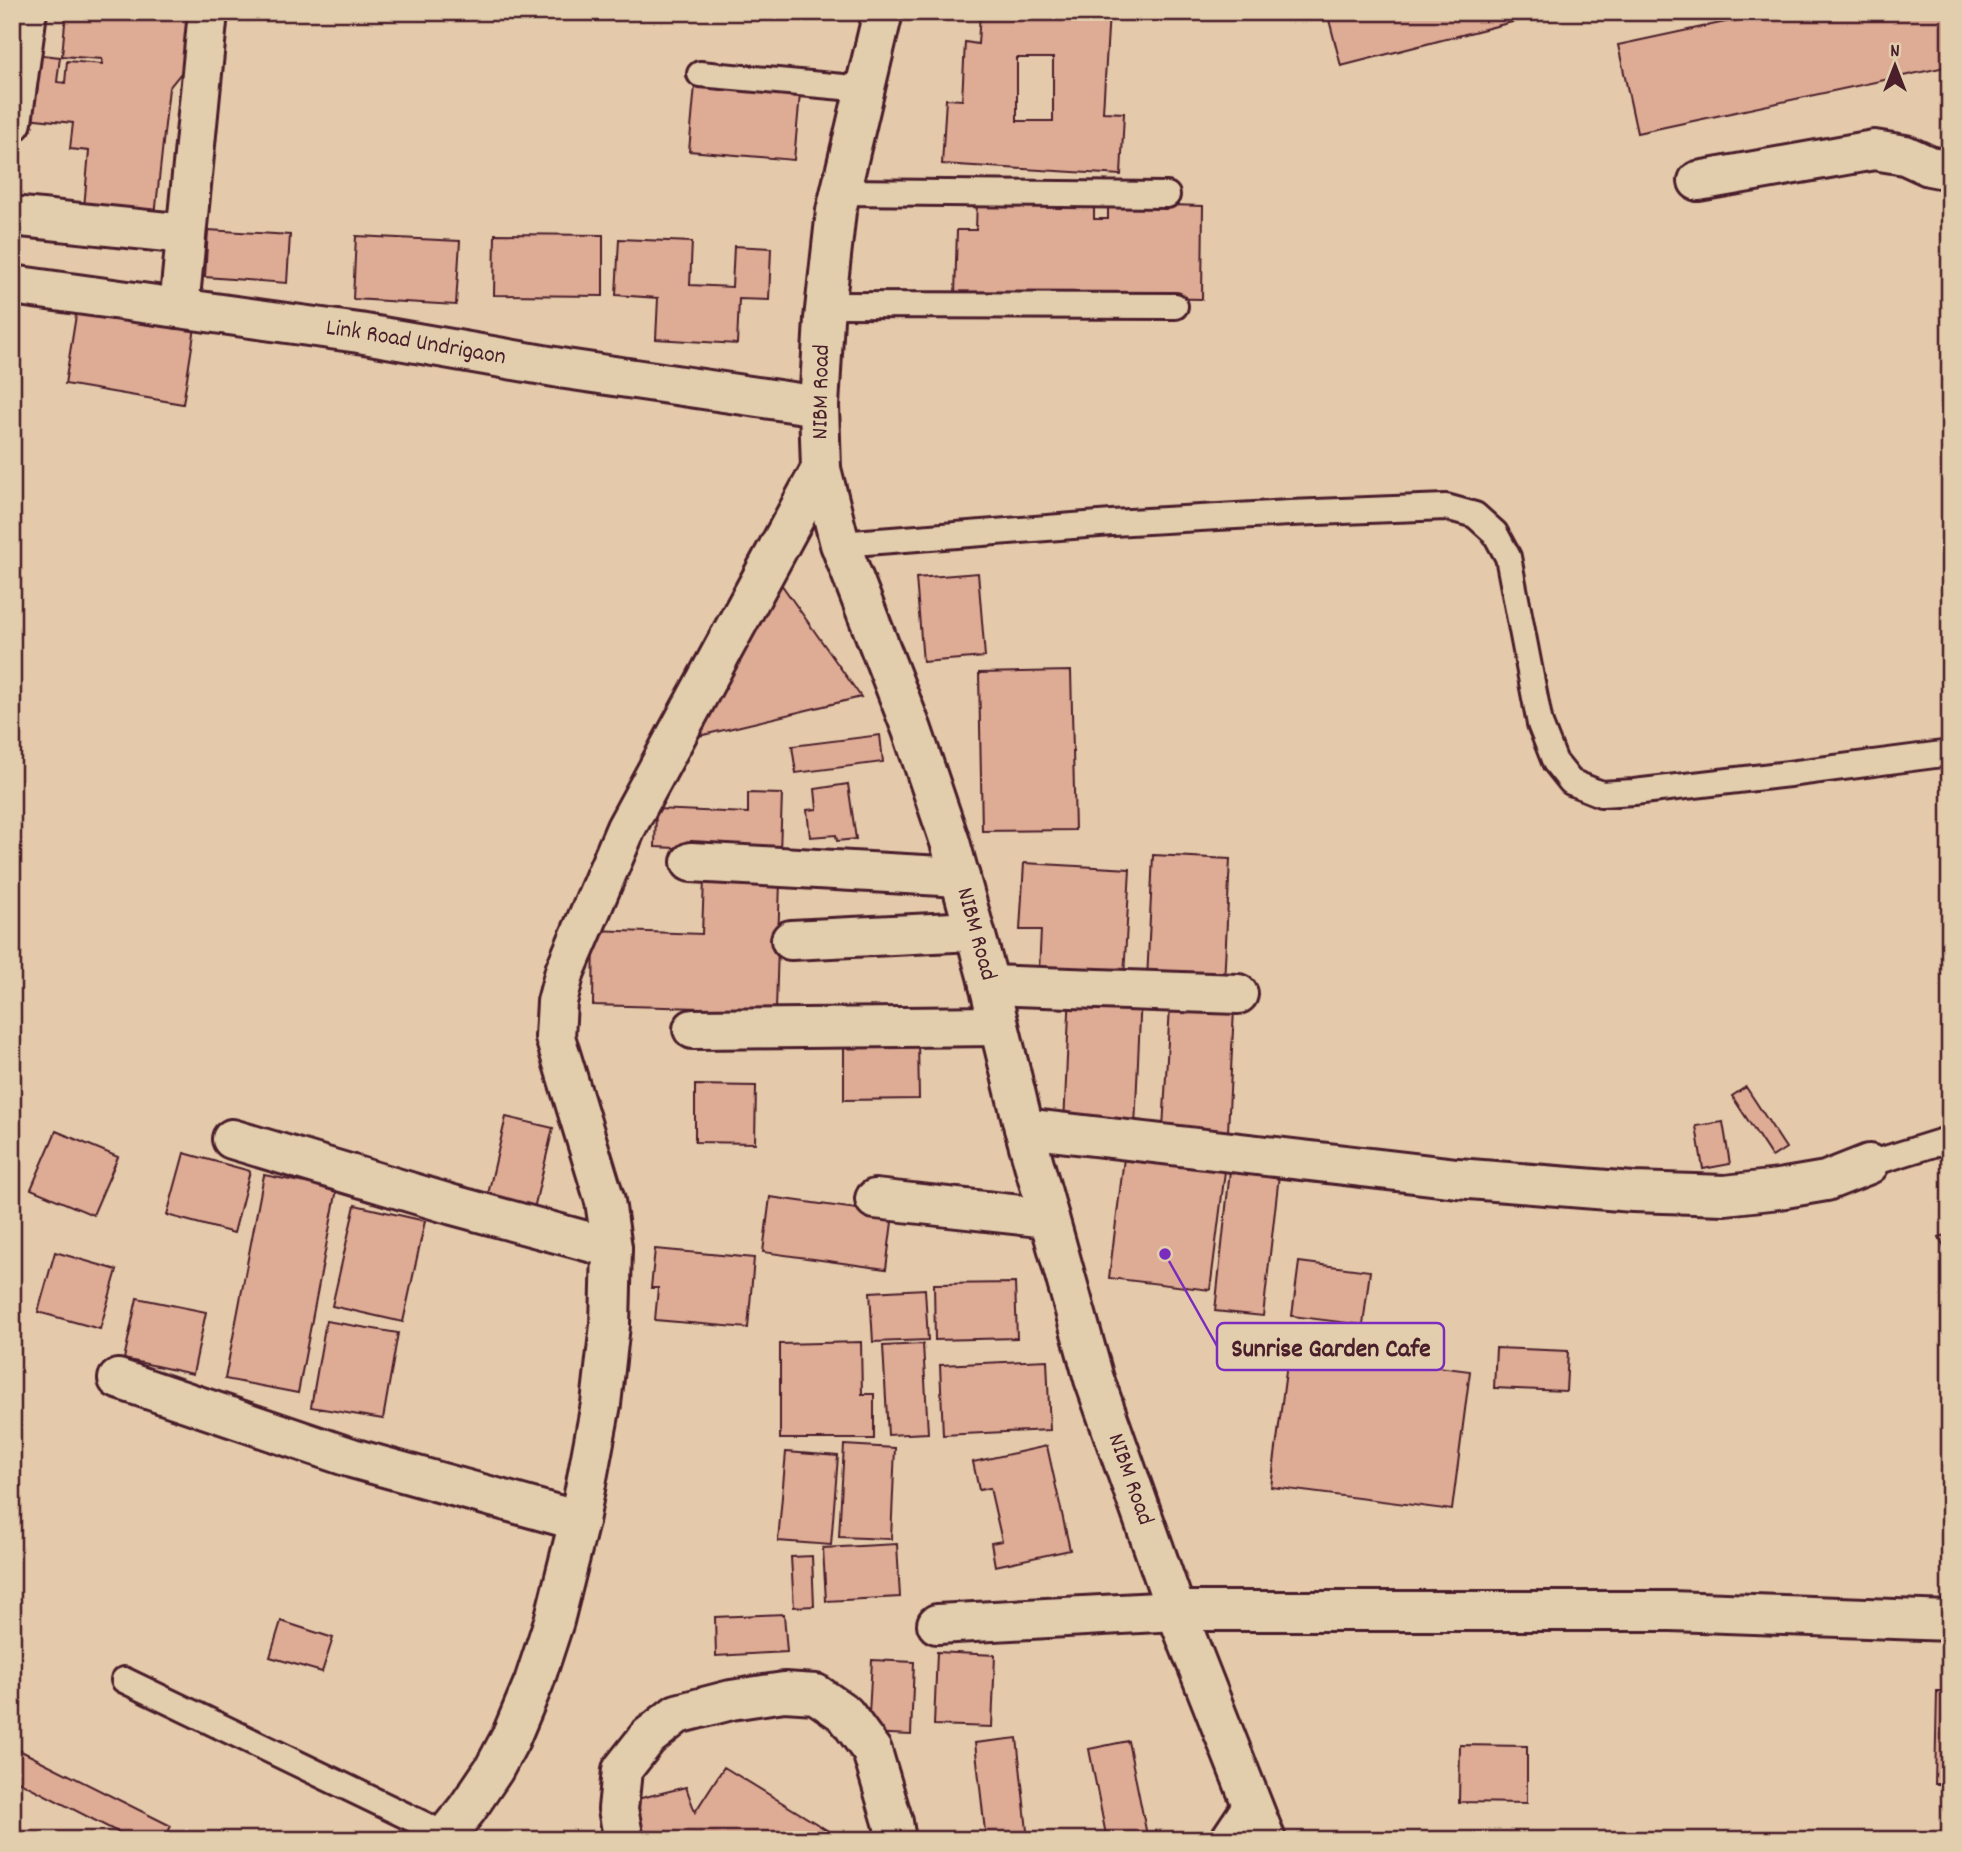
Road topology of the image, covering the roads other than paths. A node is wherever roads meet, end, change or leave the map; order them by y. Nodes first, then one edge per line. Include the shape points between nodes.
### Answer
1 (27, 12) edge
2 (208, 12) edge
3 (883, 12) edge
4 (701, 74) dead end
5 (865, 89) junction
6 (12, 122) edge
7 (1950, 170) edge
8 (1698, 181) dead end
9 (840, 192) junction
10 (1167, 195) dead end
11 (12, 216) edge
12 (186, 234) junction
13 (12, 285) edge
14 (826, 305) junction
15 (1175, 306) dead end
16 (179, 308) junction
17 (819, 406) junction
18 (821, 469) junction
19 (840, 544) junction
20 (1950, 753) edge
21 (691, 862) dead end
22 (960, 877) junction
23 (974, 931) junction
24 (791, 940) dead end
25 (989, 985) junction
26 (1238, 994) dead end
27 (999, 1026) junction
28 (693, 1029) dead end
29 (1024, 1128) junction
30 (232, 1139) dead end
31 (1950, 1139) edge
32 (1869, 1164) joint
33 (875, 1199) dead end
34 (1049, 1218) junction
35 (612, 1248) junction
36 (118, 1379) dead end
37 (579, 1521) junction
38 (1176, 1611) junction
39 (1950, 1621) edge
40 (937, 1624) dead end
41 (124, 1680) dead end
42 (1259, 1823) edge
43 (444, 1837) edge
44 (624, 1840) edge
45 (896, 1840) edge
46 (1230, 1840) edge

1 - 6 street
2 - 12 street
3 - 5 street, NIBM Road
4 - 5 lane
5 - 9 street, NIBM Road
7 - 8 street via 1874,150
9 - 10 lane
9 - 14 street, NIBM Road
11 - 12 street
12 - 16 street
13 - 16 street, Link Road Undrigaon
14 - 15 lane
14 - 17 street, NIBM Road
16 - 17 street, Link Road Undrigaon
17 - 18 street, NIBM Road
18 - 19 street, NIBM Road
18 - 35 street via 626,828 562,981 555,1037 605,1201
19 - 20 lane via 1112,523 1446,507 1475,515 1495,533 1508,557 1540,724 1555,762 1572,782 1601,794 1634,792
19 - 22 street, NIBM Road via 912,730
21 - 22 street
22 - 23 street, NIBM Road
23 - 24 street
23 - 25 street, NIBM Road
25 - 26 street
25 - 27 street, NIBM Road
27 - 28 street
27 - 29 street, NIBM Road
29 - 32 street via 1457,1178 1633,1192 1725,1195 1779,1189 1826,1181
29 - 34 street, NIBM Road
30 - 35 street
31 - 32 lane
33 - 34 street
34 - 38 street, NIBM Road via 1094,1379
35 - 37 street via 601,1404
36 - 37 street via 352,1458
37 - 43 street via 554,1622 510,1739 467,1810
38 - 39 street via 1671,1611
38 - 40 street
38 - 42 street, NIBM Road
41 - 43 lane
42 - 46 street
44 - 45 street via 618,1809 622,1770 648,1737 677,1714 784,1692 816,1694 845,1714 872,1751

